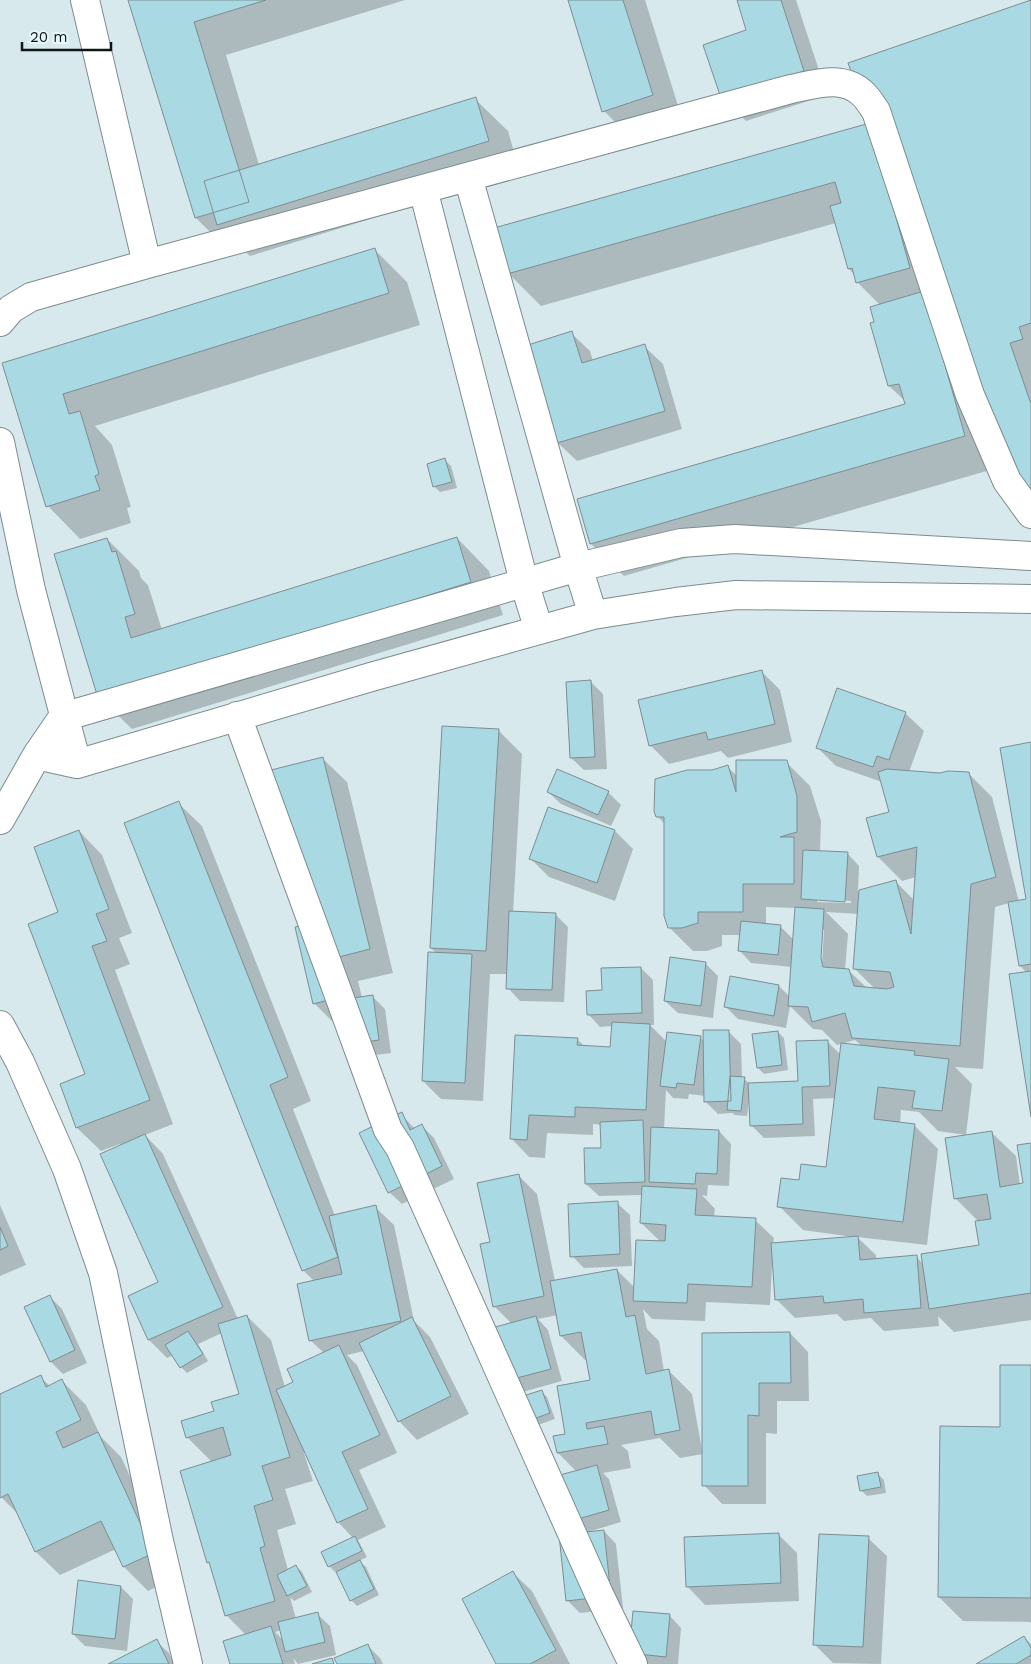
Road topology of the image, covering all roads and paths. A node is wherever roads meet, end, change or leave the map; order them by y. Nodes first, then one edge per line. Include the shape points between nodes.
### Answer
1 (85, 0) edge
2 (468, 177) junction
3 (423, 189) junction
4 (147, 264) junction
5 (0, 322) edge
6 (0, 442) edge
7 (1031, 514) edge
8 (1031, 556) edge
9 (578, 567) junction
10 (524, 582) junction
11 (1031, 599) edge
12 (593, 615) junction
13 (539, 630) junction
14 (237, 716) junction
15 (63, 717) junction
16 (37, 755) junction
17 (77, 764) junction
18 (0, 820) edge
19 (0, 1025) edge
20 (188, 1664) edge
21 (633, 1664) edge

1 - 4 street
2 - 3 street
2 - 7 street via 791,89 828,81 848,84 864,94 876,111 970,395 1006,481
2 - 9 street
3 - 4 street
3 - 10 street
4 - 5 street via 31,298 11,309
6 - 15 street via 31,590
8 - 9 street via 735,539 680,543
9 - 10 street
9 - 12 street
10 - 13 street
10 - 15 street
11 - 12 street via 736,595
12 - 13 street
13 - 14 street
14 - 17 street
14 - 21 street via 388,1130 400,1148
15 - 16 street
15 - 17 street
16 - 17 street
16 - 18 street
19 - 20 street via 20,1062 67,1169 103,1273

